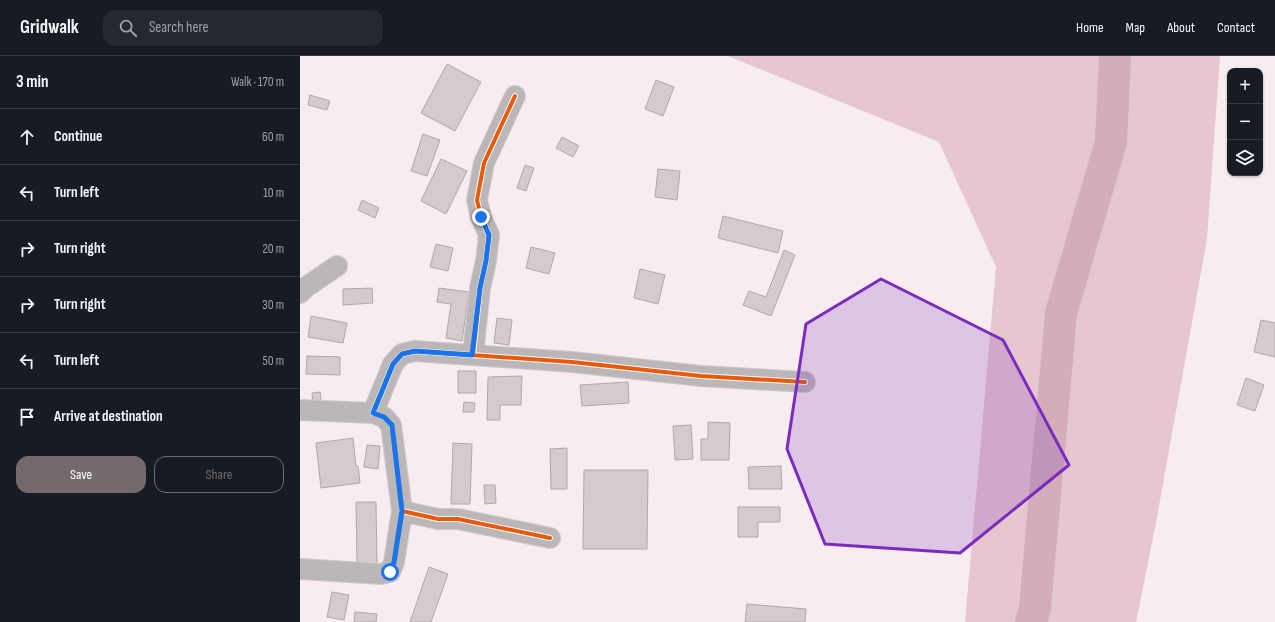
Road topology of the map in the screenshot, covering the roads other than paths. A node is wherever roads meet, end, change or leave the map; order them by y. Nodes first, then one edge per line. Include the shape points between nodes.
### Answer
1 (515, 96) dead end
2 (337, 266) dead end
3 (300, 294) edge
4 (472, 355) junction
5 (805, 382) dead end
6 (300, 410) edge
7 (373, 413) junction
8 (402, 511) junction
9 (550, 538) dead end
10 (300, 569) edge

1 - 4 street via 484,163 477,200 489,235
2 - 3 street
4 - 5 street via 572,362 701,376
4 - 7 street via 415,351 402,354 393,364
6 - 7 street
7 - 8 street via 384,417 392,425
8 - 9 street via 438,519 458,519
8 - 10 street via 390,572 381,574

